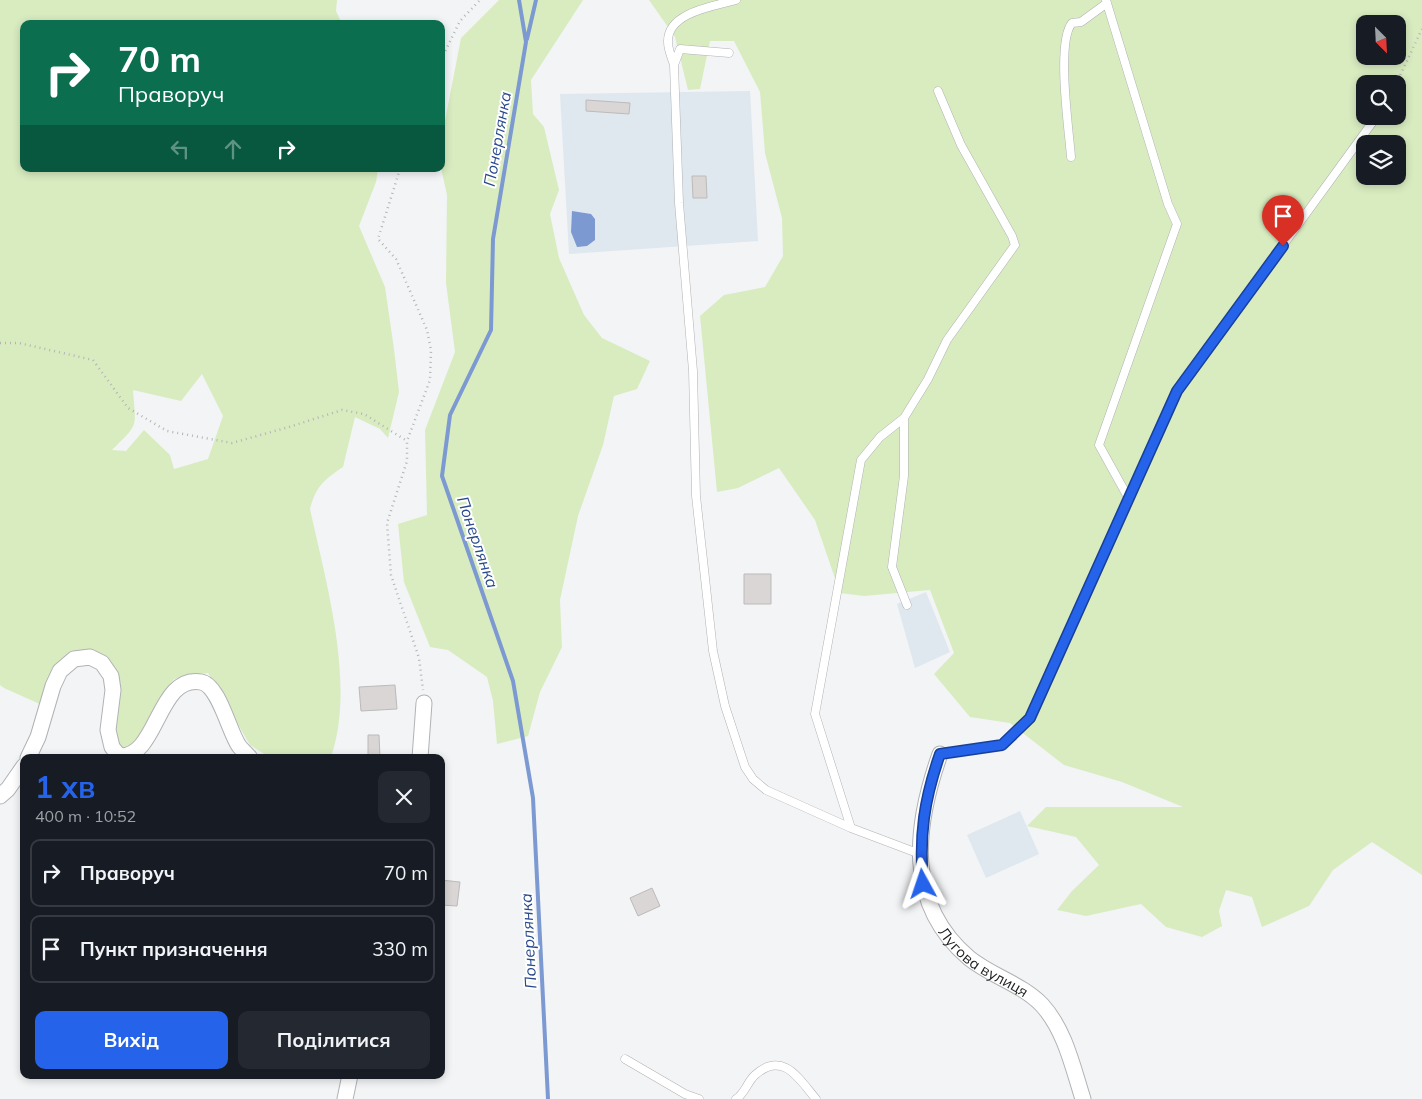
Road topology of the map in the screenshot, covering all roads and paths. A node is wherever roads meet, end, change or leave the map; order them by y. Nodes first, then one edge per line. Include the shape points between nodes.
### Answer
1 (480, 0) edge
2 (736, 0) edge
3 (1106, 2) edge
4 (1422, 29) edge
5 (445, 52) edge
6 (729, 53) dead end
7 (674, 65) junction
8 (1400, 75) edge
9 (938, 91) dead end
10 (1370, 125) edge
11 (1071, 157) dead end
12 (399, 172) edge
13 (0, 343) edge
14 (904, 418) junction
15 (407, 441) junction
16 (1129, 498) junction
17 (907, 605) dead end
18 (424, 703) joint
19 (30, 754) edge
20 (117, 754) edge
21 (133, 754) edge
22 (246, 754) edge
23 (420, 754) edge
24 (940, 754) joint
25 (20, 772) edge
26 (0, 796) edge
27 (851, 828) junction
28 (920, 854) junction
29 (625, 1059) dead end
30 (349, 1079) edge
31 (344, 1099) edge
32 (699, 1099) edge
33 (736, 1099) edge
34 (816, 1099) edge
35 (1083, 1099) edge

1 - 5 path via 460,21
2 - 7 lane via 691,12 675,23 668,41
3 - 11 lane via 1066,29 1064,71
3 - 16 lane via 1177,224 1099,445
4 - 8 path
6 - 7 lane via 680,49
7 - 27 lane via 679,203 693,371 696,496 713,650 725,706 752,779 785,800
9 - 14 lane via 962,145 1015,245 947,340
10 - 16 lane via 1177,391
12 - 15 path via 378,239 396,259 427,330 431,350 430,380
13 - 15 path via 19,343 93,360 128,408 167,431 232,443 342,410 364,414
14 - 17 lane via 904,476 892,567
14 - 27 lane via 880,437 861,460 815,714
15 - 18 path via 406,461 387,523 391,575 419,658
16 - 24 lane via 1030,718 1002,745
18 - 23 street
19 - 20 street via 60,671 74,659 90,657 102,663 111,676 114,690 108,730 112,747
21 - 22 street via 151,731 163,706 181,686 193,681 204,682 213,690 239,746
24 - 28 street, Лугова вулиця via 929,785
25 - 26 street
27 - 28 lane
28 - 35 street, Лугова вулиця via 923,884 933,913 947,936 969,958 1042,1006 1057,1026
29 - 32 lane via 684,1094
30 - 31 street
33 - 34 lane via 755,1075 771,1065 782,1065 792,1070

